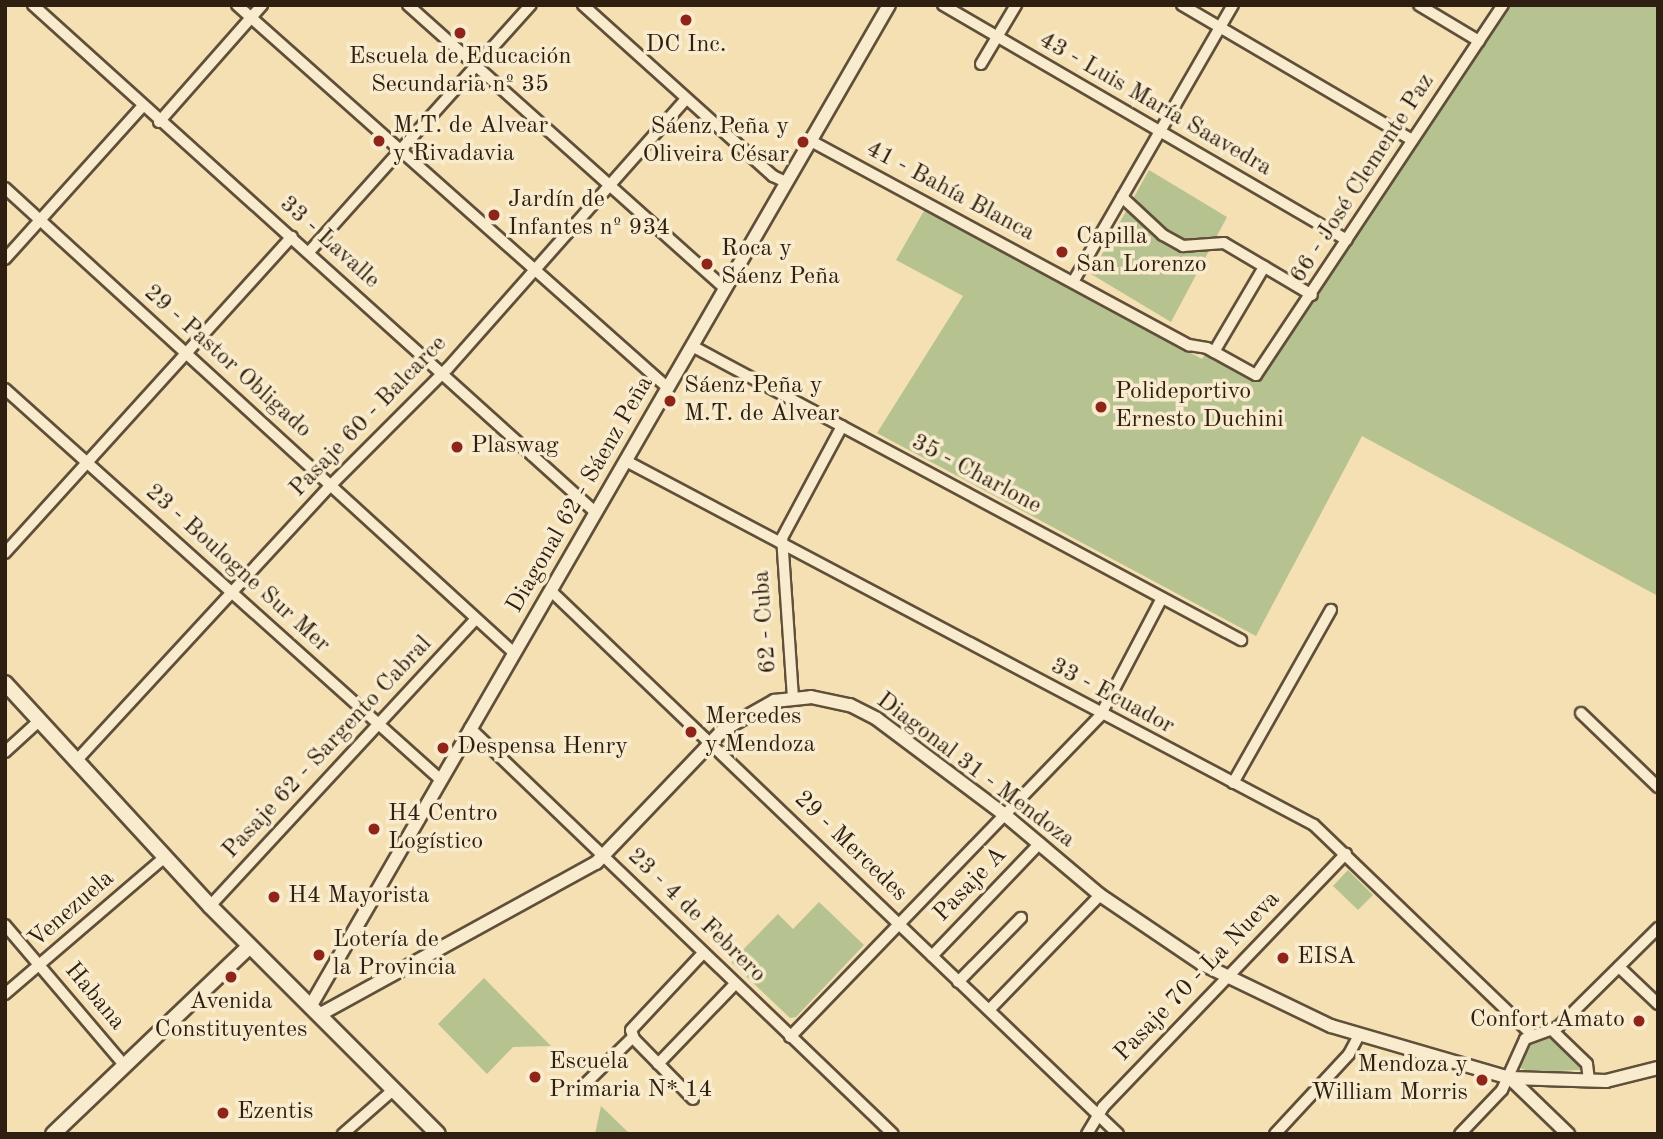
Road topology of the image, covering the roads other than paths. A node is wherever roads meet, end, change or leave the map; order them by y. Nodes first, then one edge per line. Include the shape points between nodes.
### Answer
1 (33, 5) edge
2 (237, 5) edge
3 (262, 5) edge
4 (408, 5) edge
5 (531, 5) edge
6 (583, 5) edge
7 (889, 5) edge
8 (943, 5) edge
9 (1016, 5) edge
10 (1182, 5) edge
11 (1233, 5) edge
12 (1419, 5) edge
13 (1503, 5) edge
14 (250, 18) junction
15 (1220, 27) junction
16 (997, 38) junction
17 (1479, 41) junction
18 (981, 64) dead end
19 (476, 65) junction
20 (686, 99) junction
21 (142, 107) junction
22 (159, 122) junction
23 (1159, 132) junction
24 (1412, 140) junction
25 (811, 141) junction
26 (397, 151) junction
27 (786, 182) junction
28 (609, 185) junction
29 (5, 188) edge
30 (1122, 197) junction
31 (41, 221) junction
32 (292, 237) junction
33 (1347, 240) junction
34 (309, 252) junction
35 (5, 260) edge
36 (1264, 267) junction
37 (532, 270) junction
38 (1073, 282) junction
39 (725, 288) junction
40 (1312, 295) junction
41 (692, 346) junction
42 (185, 352) junction
43 (1214, 352) junction
44 (441, 373) junction
45 (1256, 375) joint
46 (667, 388) junction
47 (5, 389) edge
48 (842, 426) junction
49 (85, 460) junction
50 (626, 461) junction
51 (331, 485) junction
52 (595, 512) junction
53 (781, 542) junction
54 (5, 552) edge
55 (551, 591) junction
56 (232, 593) junction
57 (1162, 598) junction
58 (1331, 610) dead end
59 (476, 619) junction
60 (1241, 640) dead end
61 (514, 653) junction
62 (5, 682) edge
63 (793, 698) junction
64 (1581, 713) dead end
65 (1100, 716) junction
66 (40, 720) junction
67 (379, 725) junction
68 (470, 728) junction
69 (710, 742) junction
70 (5, 751) edge
71 (77, 760) junction
72 (441, 780) junction
73 (1233, 783) junction
74 (1658, 787) edge
75 (1005, 815) junction
76 (1040, 843) junction
77 (1346, 854) junction
78 (165, 857) junction
79 (604, 857) junction
80 (1100, 895) junction
81 (210, 906) junction
82 (1021, 918) dead end
83 (899, 923) junction
84 (5, 925) edge
85 (1658, 928) edge
86 (250, 946) junction
87 (702, 954) junction
88 (932, 956) junction
89 (40, 966) junction
90 (1619, 967) junction
91 (1227, 977) junction
92 (958, 982) junction
93 (735, 984) junction
94 (5, 995) edge
95 (1658, 1004) edge
96 (989, 1010) junction
97 (315, 1011) junction
98 (1553, 1031) junction
99 (1531, 1034) junction
100 (633, 1037) junction
101 (790, 1037) junction
102 (1358, 1037) junction
103 (658, 1064) junction
104 (124, 1065) junction
105 (1658, 1068) edge
106 (1510, 1078) junction
107 (1589, 1080) junction
108 (584, 1086) dead end
109 (393, 1090) junction
110 (693, 1099) dead end
111 (1100, 1116) junction
112 (59, 1132) edge
113 (343, 1134) edge
114 (438, 1134) edge
115 (893, 1134) edge
116 (1087, 1134) edge
117 (1118, 1134) edge
118 (1275, 1134) edge
119 (1460, 1134) edge
120 (1568, 1134) edge

1 - 21 street, 33 - Lavalle
2 - 14 street
3 - 14 street
4 - 19 street
5 - 19 street
6 - 20 street
7 - 25 street, Diagonal 62 - Sáenz Peña
8 - 16 street, 43 - Luis María Saavedra
9 - 16 street
10 - 15 street
11 - 15 street
12 - 17 street
13 - 17 street, 66 - José Clemente Paz
14 - 22 street
14 - 26 street
15 - 23 street
15 - 24 street
16 - 18 street
16 - 23 street, 43 - Luis María Saavedra
17 - 24 street, 66 - José Clemente Paz
19 - 26 street
19 - 28 street
20 - 27 street via 773,176
20 - 28 street, Pasaje 60 - Balcarce
21 - 22 street, 33 - Lavalle
21 - 31 street
22 - 32 street, 33 - Lavalle
23 - 30 street
23 - 33 street, 43 - Luis María Saavedra
24 - 33 street, 66 - José Clemente Paz
25 - 27 street, Diagonal 62 - Sáenz Peña
25 - 38 street, 41 - Bahía Blanca
26 - 34 street
26 - 37 street
27 - 39 street, Diagonal 62 - Sáenz Peña
28 - 37 street, Pasaje 60 - Balcarce
28 - 39 street
29 - 31 street, 29 - Pastor Obligado
30 - 36 street via 1163,235 1183,246 1224,243
30 - 38 street
31 - 35 street
31 - 42 street, 29 - Pastor Obligado
32 - 34 street, 33 - Lavalle
32 - 42 street
33 - 40 street, 66 - José Clemente Paz
34 - 44 street, 33 - Lavalle
36 - 40 street
36 - 43 street
37 - 44 street, Pasaje 60 - Balcarce
37 - 46 street
38 - 43 street, 41 - Bahía Blanca via 1189,345
39 - 41 street, Diagonal 62 - Sáenz Peña
40 - 45 street, 66 - José Clemente Paz
41 - 46 street, Diagonal 62 - Sáenz Peña
41 - 48 street, 35 - Charlone
42 - 49 street
42 - 51 street, 29 - Pastor Obligado
43 - 45 street, 41 - Bahía Blanca
44 - 51 street, Pasaje 60 - Balcarce
44 - 52 street, 33 - Lavalle
46 - 50 street, Diagonal 62 - Sáenz Peña
47 - 49 street, 23 - Boulogne Sur Mer
48 - 53 street
48 - 57 street, 35 - Charlone
49 - 54 street
49 - 56 street, 23 - Boulogne Sur Mer
50 - 52 street, Diagonal 62 - Sáenz Peña
50 - 53 street, 33 - Ecuador
51 - 56 street, Pasaje 60 - Balcarce
51 - 59 street, 29 - Pastor Obligado
52 - 55 street, Diagonal 62 - Sáenz Peña
53 - 63 street, 62 - Cuba
53 - 65 street, 33 - Ecuador
55 - 61 street, Diagonal 62 - Sáenz Peña
55 - 69 street, 29 - Mercedes
56 - 67 street, 23 - Boulogne Sur Mer
56 - 71 street, Pasaje 60 - Balcarce
57 - 60 street, 35 - Charlone
57 - 65 street
58 - 73 street
59 - 61 street, 29 - Pastor Obligado
59 - 67 street, Pasaje 62 - Sargento Cabral
61 - 68 street, Diagonal 62 - Sáenz Peña
62 - 66 main road
63 - 69 street, Diagonal 31 - Mendoza via 751,711
63 - 75 street, Diagonal 31 - Mendoza via 833,699 866,712
64 - 74 street
65 - 73 street, 33 - Ecuador
65 - 75 street
66 - 70 street
66 - 71 main road
67 - 72 street, 23 - Boulogne Sur Mer
67 - 81 street, Pasaje 62 - Sargento Cabral
68 - 72 street, Diagonal 62 - Sáenz Peña
68 - 79 street, 23 - 4 de Febrero
69 - 79 street, Diagonal 31 - Mendoza
69 - 83 street, 29 - Mercedes
71 - 78 main road
72 - 97 street, Diagonal 62 - Sáenz Peña
73 - 77 street, 33 - Ecuador via 1314,825
75 - 76 street, Diagonal 31 - Mendoza
75 - 83 street
76 - 80 street, Diagonal 31 - Mendoza
76 - 88 street, Pasaje A
77 - 91 street, Pasaje 70 - La Nueva
77 - 99 street, 33 - Ecuador
78 - 81 main road
78 - 89 street, Venezuela
79 - 87 street, 23 - 4 de Febrero
79 - 97 street, Diagonal 31 - Mendoza
80 - 91 street, Diagonal 31 - Mendoza
80 - 96 street
81 - 86 main road
82 - 92 street
83 - 88 street, 29 - Mercedes
83 - 101 street
84 - 89 street, Habana
85 - 90 street
86 - 97 main road
86 - 104 main road
87 - 93 street, 23 - 4 de Febrero
87 - 100 street via 635,1023
88 - 92 street, 29 - Mercedes
89 - 94 street, Venezuela
89 - 104 street, Habana
90 - 95 street
90 - 98 street
91 - 102 street, Diagonal 31 - Mendoza
91 - 111 street, Pasaje 70 - La Nueva
92 - 96 street, 29 - Mercedes
93 - 101 street, 23 - 4 de Febrero
93 - 103 street
96 - 111 street, 29 - Mercedes
97 - 109 main road
98 - 99 street
98 - 107 street via 1587,1065
99 - 106 street via 1518,1048
100 - 103 street
100 - 108 street
101 - 115 street, 23 - 4 de Febrero
102 - 106 street, Diagonal 31 - Mendoza
102 - 118 street via 1349,1054
103 - 110 street
104 - 112 main road
105 - 107 street, Diagonal 31 - Mendoza
106 - 107 street, Diagonal 31 - Mendoza
106 - 119 street
106 - 120 street
109 - 113 street
109 - 114 main road
111 - 116 street, Pasaje 70 - La Nueva
111 - 117 street, 29 - Mercedes

